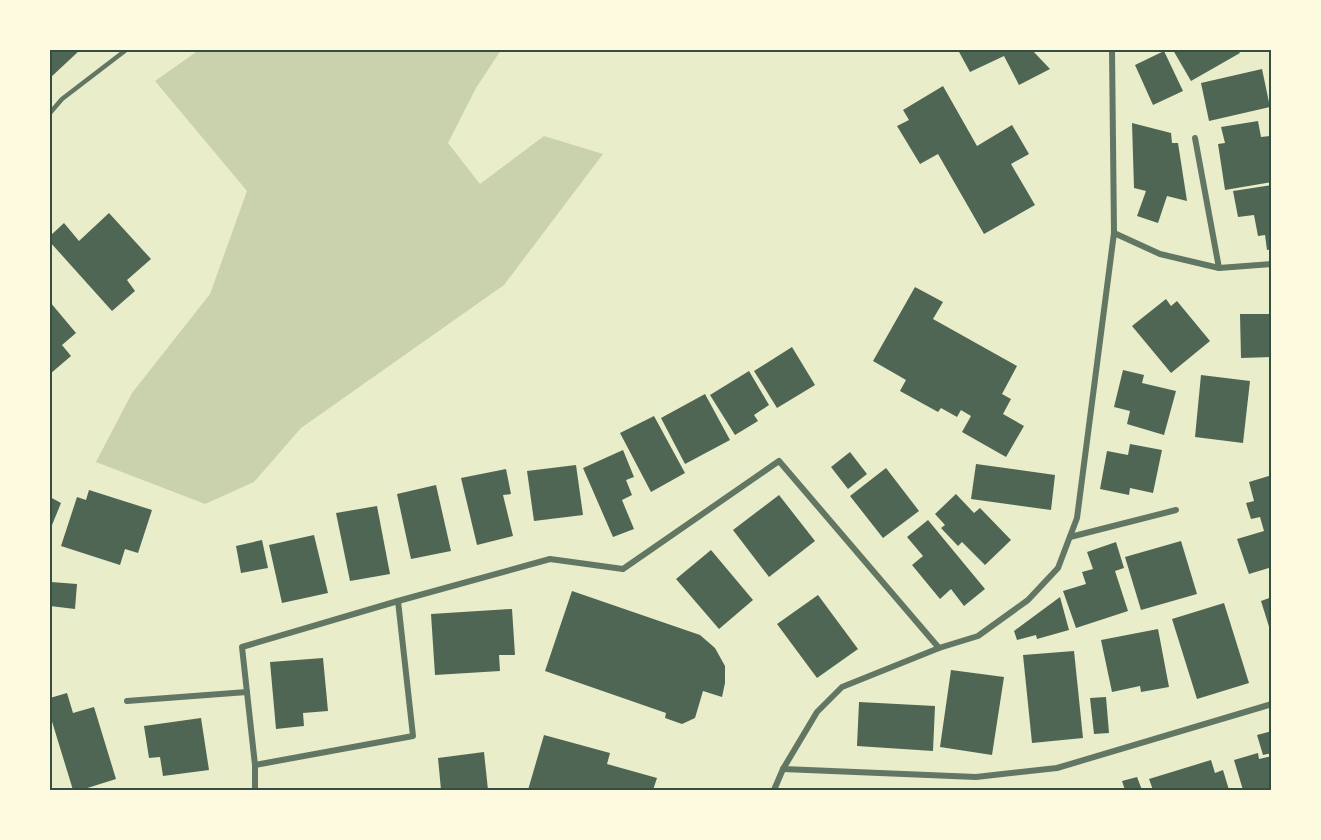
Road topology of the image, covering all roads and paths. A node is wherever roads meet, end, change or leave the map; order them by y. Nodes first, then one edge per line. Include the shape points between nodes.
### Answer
1 (126, 50) edge
2 (1112, 50) edge
3 (50, 113) edge
4 (1195, 138) dead end
5 (1114, 233) junction
6 (1272, 264) edge
7 (1219, 268) junction
8 (1176, 510) dead end
9 (1070, 537) junction
10 (398, 601) junction
11 (939, 648) junction
12 (247, 692) junction
13 (127, 701) dead end
14 (1272, 704) edge
15 (255, 765) junction
16 (783, 769) junction
17 (255, 790) edge
18 (774, 790) edge

1 - 3 lane via 62,99
2 - 5 street
4 - 7 street
5 - 7 street via 1160,254
5 - 9 street via 1077,518
6 - 7 street
8 - 9 street
9 - 11 street via 1059,568 1028,600 978,636
10 - 11 street via 550,560 623,569 779,461
10 - 12 street via 243,647
10 - 15 street via 413,736
11 - 16 street via 842,687 817,712
12 - 13 street
12 - 15 street
14 - 16 street via 1057,768 976,777
15 - 17 street
16 - 18 street

